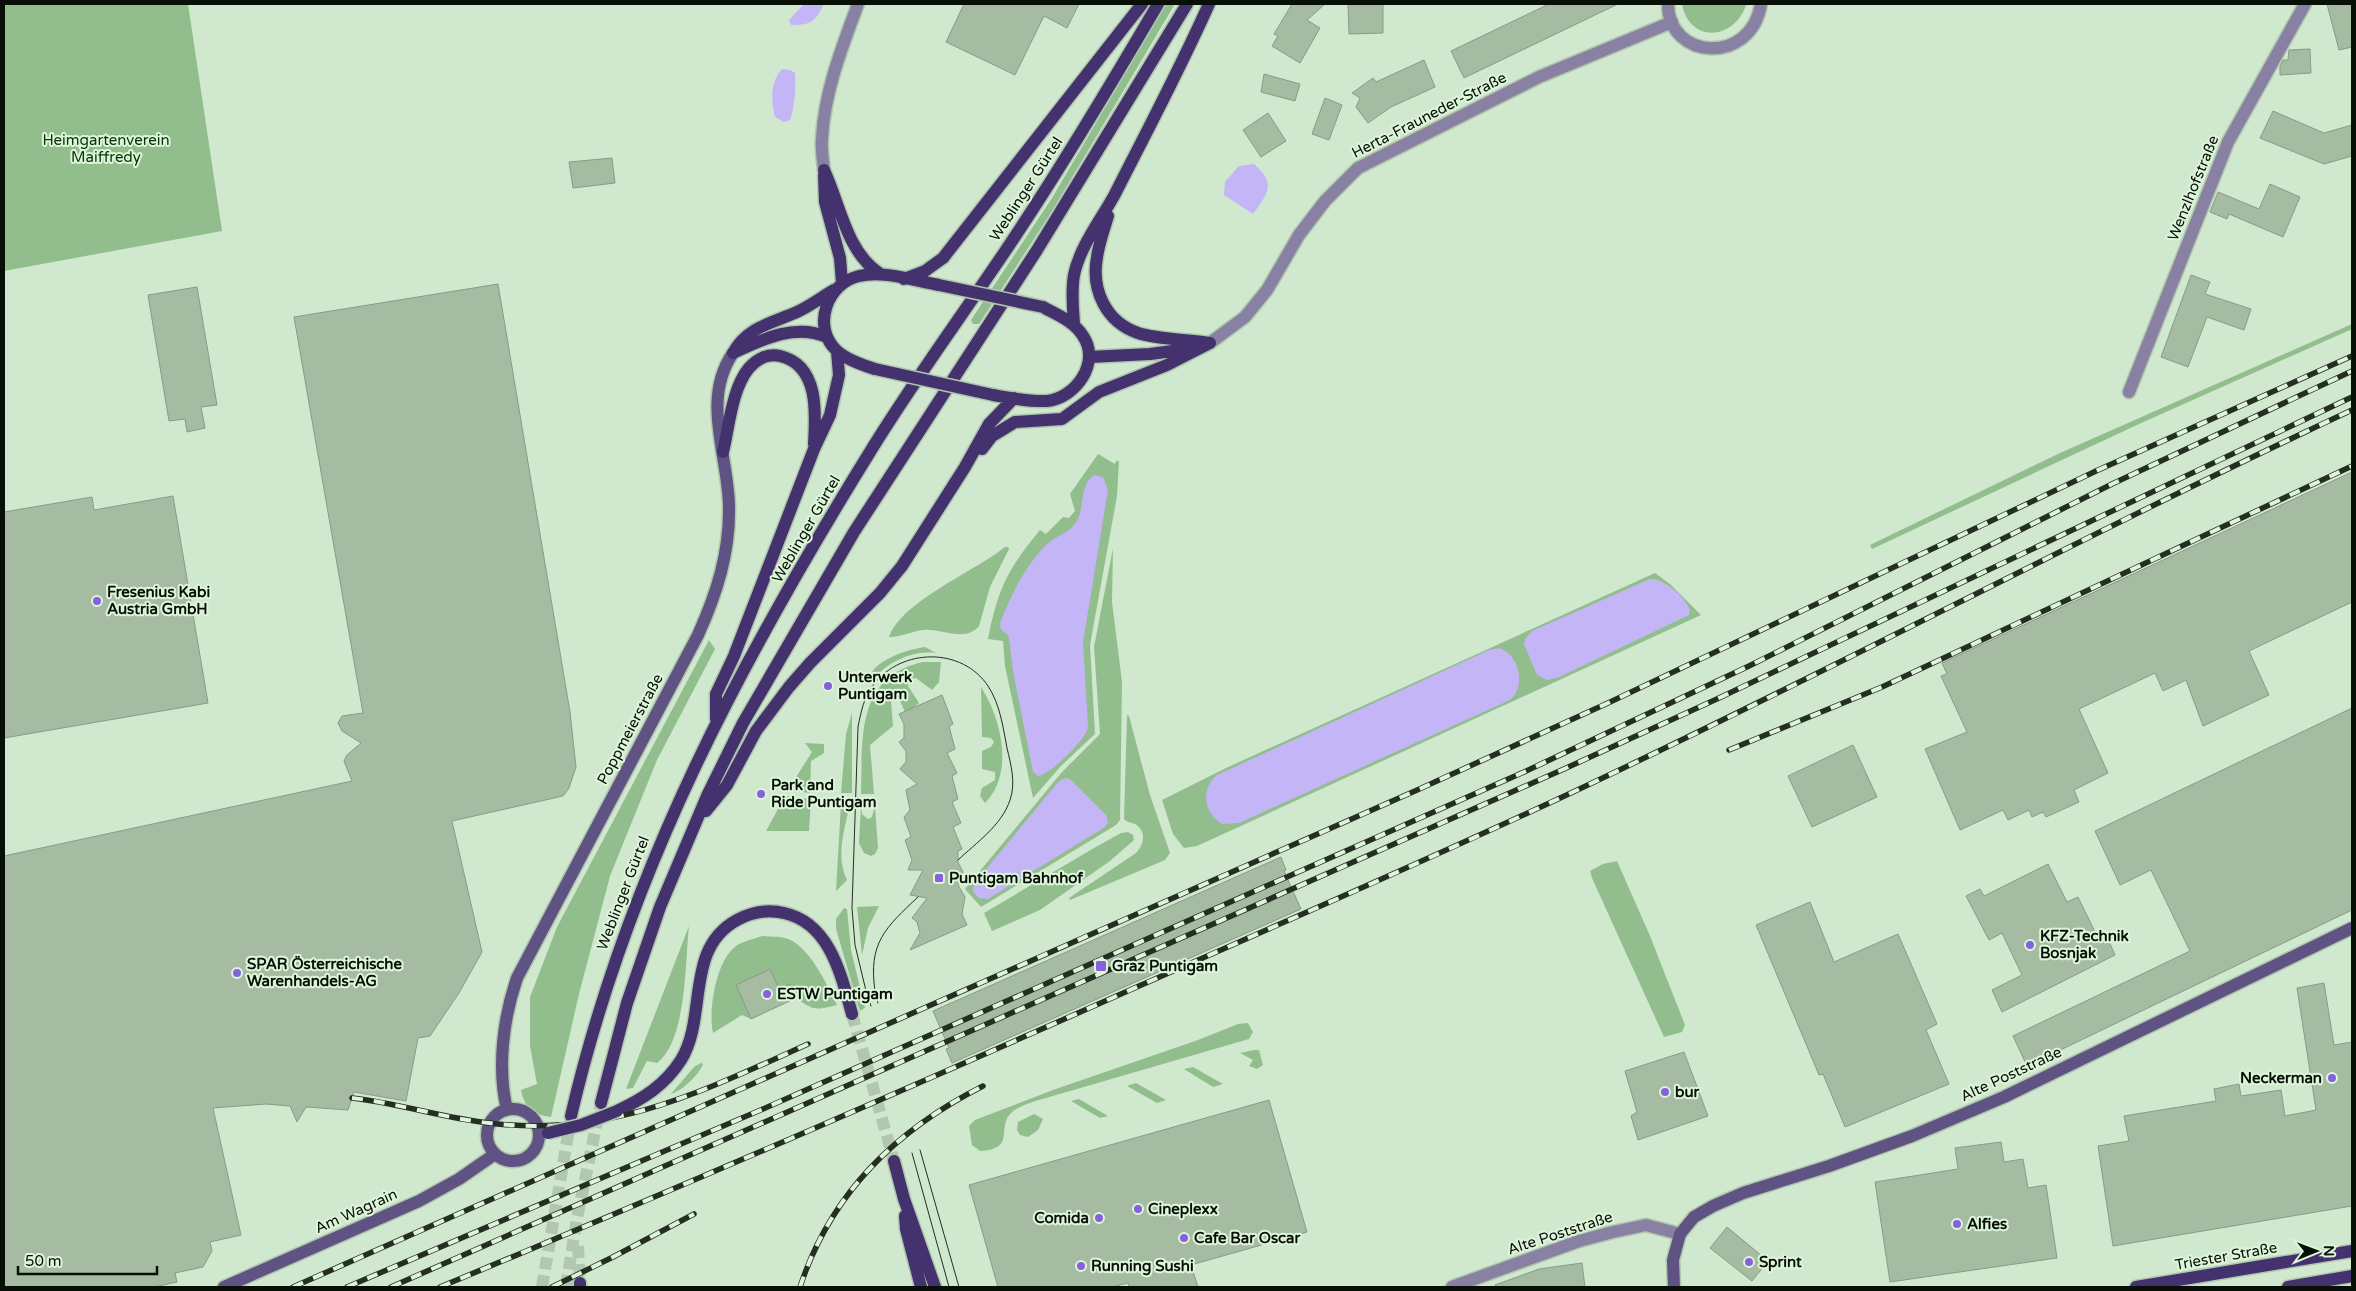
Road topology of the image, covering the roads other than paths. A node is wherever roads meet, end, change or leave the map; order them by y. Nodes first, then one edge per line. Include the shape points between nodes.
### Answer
1 (858, 4) edge
2 (1142, 4) edge
3 (1158, 4) edge
4 (1187, 4) edge
5 (1208, 4) edge
6 (1668, 4) edge
7 (1761, 4) edge
8 (2306, 4) edge
9 (1672, 22) junction
10 (824, 170) junction
11 (1113, 197) junction
12 (879, 273) junction
13 (904, 279) junction
14 (838, 286) junction
15 (1074, 324) junction
16 (827, 338) junction
17 (1210, 343) junction
18 (837, 351) junction
19 (734, 353) junction
20 (1089, 358) junction
21 (2129, 392) dead end
22 (1014, 398) junction
23 (814, 449) junction
24 (723, 452) junction
25 (966, 468) junction
26 (716, 722) junction
27 (695, 824) junction
28 (2352, 928) edge
29 (852, 1014) tunnel mouth
30 (601, 1103) tunnel mouth
31 (508, 1110) junction
32 (571, 1116) tunnel mouth
33 (543, 1133) junction
34 (495, 1154) junction
35 (894, 1161) tunnel mouth
36 (904, 1199) junction
37 (1680, 1234) junction
38 (2352, 1251) edge
39 (2352, 1276) edge
40 (224, 1287) edge
41 (921, 1287) edge
42 (935, 1287) edge
43 (1452, 1287) edge
44 (1674, 1287) edge
45 (2136, 1287) edge
46 (2288, 1287) edge

1 - 10 street via 838,58 823,127
2 - 13 main road via 943,258 926,271
3 - 26 main road, Weblinger Gürtel via 1051,181 874,445
4 - 27 main road via 1037,250 854,532 743,723
5 - 11 main road via 1183,62
6 - 9 street
7 - 9 street via 1752,30 1730,46 1710,48 1690,42
8 - 21 street, Wenzlhofstraße via 2228,142
9 - 17 street, Herta-Frauneder-Straße via 1539,77 1358,168 1319,208 1267,290 1245,318
10 - 12 main road via 849,236 863,260
10 - 14 main road via 825,202 840,258
11 - 15 main road via 1085,246 1074,274
11 - 17 main road via 1096,258 1102,305 1118,324 1140,334
12 - 13 main road
12 - 14 main road via 860,275
13 - 15 main road, bridge via 1043,307
14 - 16 main road via 825,310
14 - 19 main road via 798,311 748,333
15 - 20 main road via 1085,337
16 - 18 main road
16 - 19 main road via 816,333 778,334
17 - 20 main road via 1185,350
17 - 25 main road via 1167,365 1099,392 1062,418 1014,422 992,436
18 - 22 main road, bridge via 875,369
18 - 23 main road via 840,369 835,395 830,415
19 - 24 street, Poppmeierstraße via 720,378 718,392 718,427
20 - 22 main road via 1085,375 1070,392 1048,401
22 - 25 main road via 989,424
23 - 24 main road via 816,410 808,378 793,361 776,355 759,359 741,380
23 - 26 main road via 716,694
24 - 31 street, Poppmeierstraße via 729,504 728,529 724,565 713,601 517,978 509,1002 503,1050
25 - 27 main road via 902,566 789,687 756,731 727,785
26 - 32 main road, Weblinger Gürtel via 666,827 628,922 595,1024
27 - 30 main road via 646,948 614,1047
28 - 37 street, Alte Poststraße via 2027,1086 1929,1129 1743,1193 1694,1217
29 - 33 main road, bridge via 837,966 813,926 783,912 763,911 748,915 724,929 709,949 699,978 691,1037 680,1060 654,1091 582,1125
31 - 33 street via 529,1115
31 - 34 street via 498,1114 488,1129 488,1143
33 - 34 street via 535,1149 525,1158 507,1160
34 - 40 street, Am Wagrain via 419,1201
35 - 36 main road
36 - 41 main road via 906,1229
36 - 42 main road
37 - 43 street, Alte Poststraße via 1646,1225 1579,1242
37 - 44 street, Alte Poststraße via 1673,1260
38 - 45 main road, Triester Straße
39 - 46 main road

